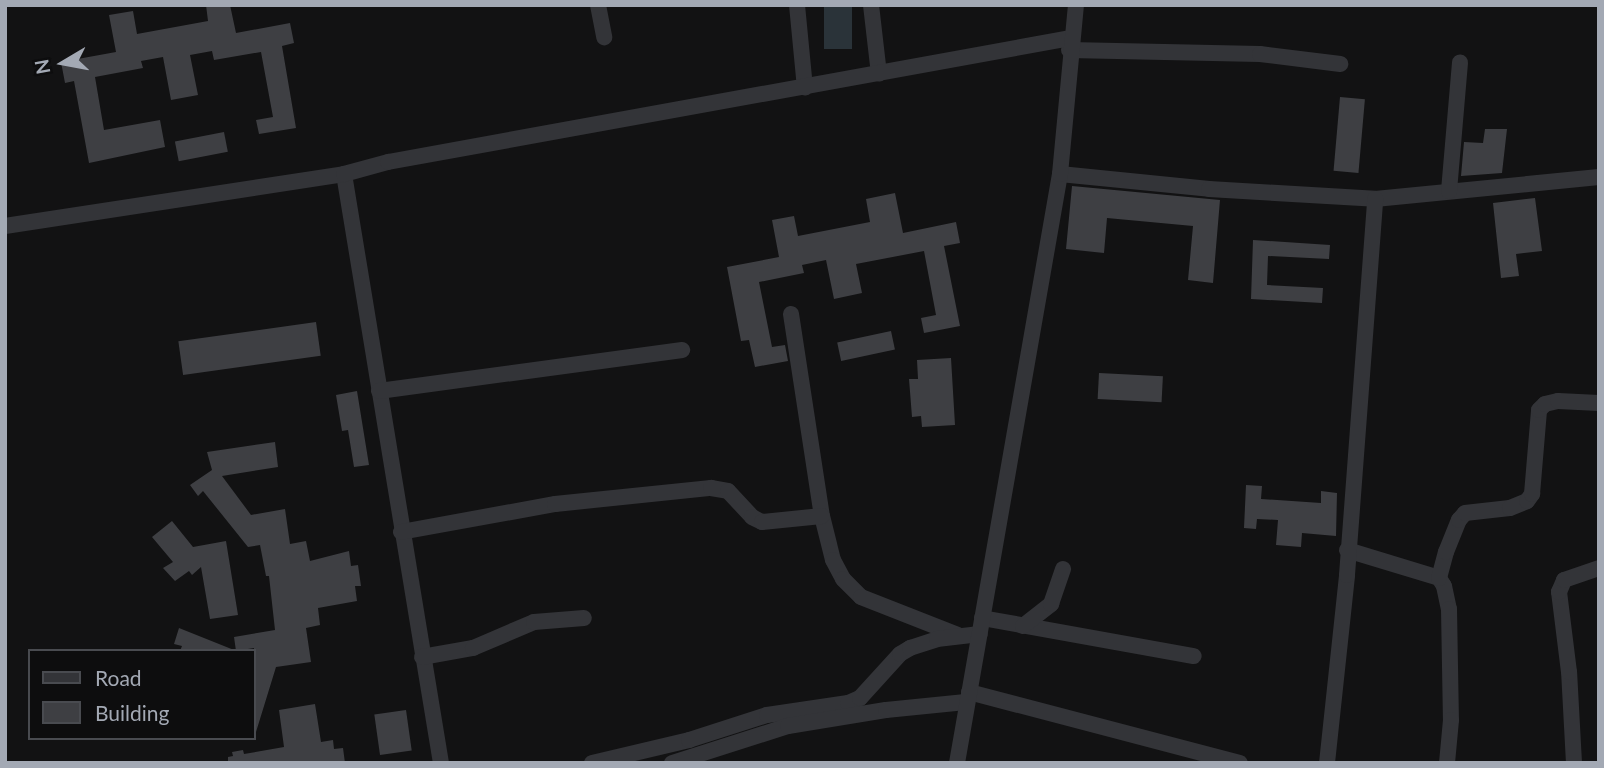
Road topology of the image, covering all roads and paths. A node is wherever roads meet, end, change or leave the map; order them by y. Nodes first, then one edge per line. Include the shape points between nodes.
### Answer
1 (598, 5) edge
2 (797, 5) edge
3 (871, 5) edge
4 (1076, 5) edge
5 (604, 37) dead end
6 (1070, 44) junction
7 (1460, 62) dead end
8 (1340, 64) dead end
9 (879, 74) junction
10 (805, 88) junction
11 (344, 174) junction
12 (1060, 174) junction
13 (1599, 177) edge
14 (1450, 191) junction
15 (1375, 199) junction
16 (5, 226) edge
17 (791, 314) dead end
18 (682, 349) dead end
19 (379, 391) junction
20 (1599, 403) edge
21 (822, 516) junction
22 (401, 532) junction
23 (1348, 550) junction
24 (1599, 568) edge
25 (1063, 569) dead end
26 (1439, 578) junction
27 (584, 618) dead end
28 (1023, 625) junction
29 (981, 626) junction
30 (960, 636) junction
31 (1194, 656) dead end
32 (422, 657) junction
33 (968, 697) junction
34 (441, 763) edge
35 (592, 763) edge
36 (672, 763) edge
37 (957, 763) edge
38 (1240, 763) edge
39 (1327, 763) edge
40 (1447, 763) edge
41 (1574, 763) edge

1 - 5 street
2 - 10 street
3 - 9 street
4 - 6 street
6 - 8 street via 1260,54
6 - 9 street
6 - 12 street
7 - 14 street
9 - 10 street
10 - 11 street via 388,162
11 - 16 street
11 - 19 street
12 - 15 street
12 - 29 street
13 - 14 street
14 - 15 street
15 - 23 street
17 - 21 street
18 - 19 street
19 - 22 street
20 - 26 street via 1558,401 1539,410 1532,494 1510,508 1465,513
21 - 22 street via 762,522 728,491 711,488 555,505
21 - 30 street via 832,560 852,590
22 - 32 street
23 - 26 street
23 - 39 street
24 - 41 street via 1564,580 1559,592
25 - 28 street via 1051,604
26 - 40 street via 1449,610
27 - 32 street via 534,622 473,648
28 - 29 street
28 - 31 street
29 - 30 street
29 - 33 street
30 - 35 street via 910,648 860,698 848,703 768,715
32 - 34 street
33 - 36 street via 788,726
33 - 37 street
33 - 38 street

